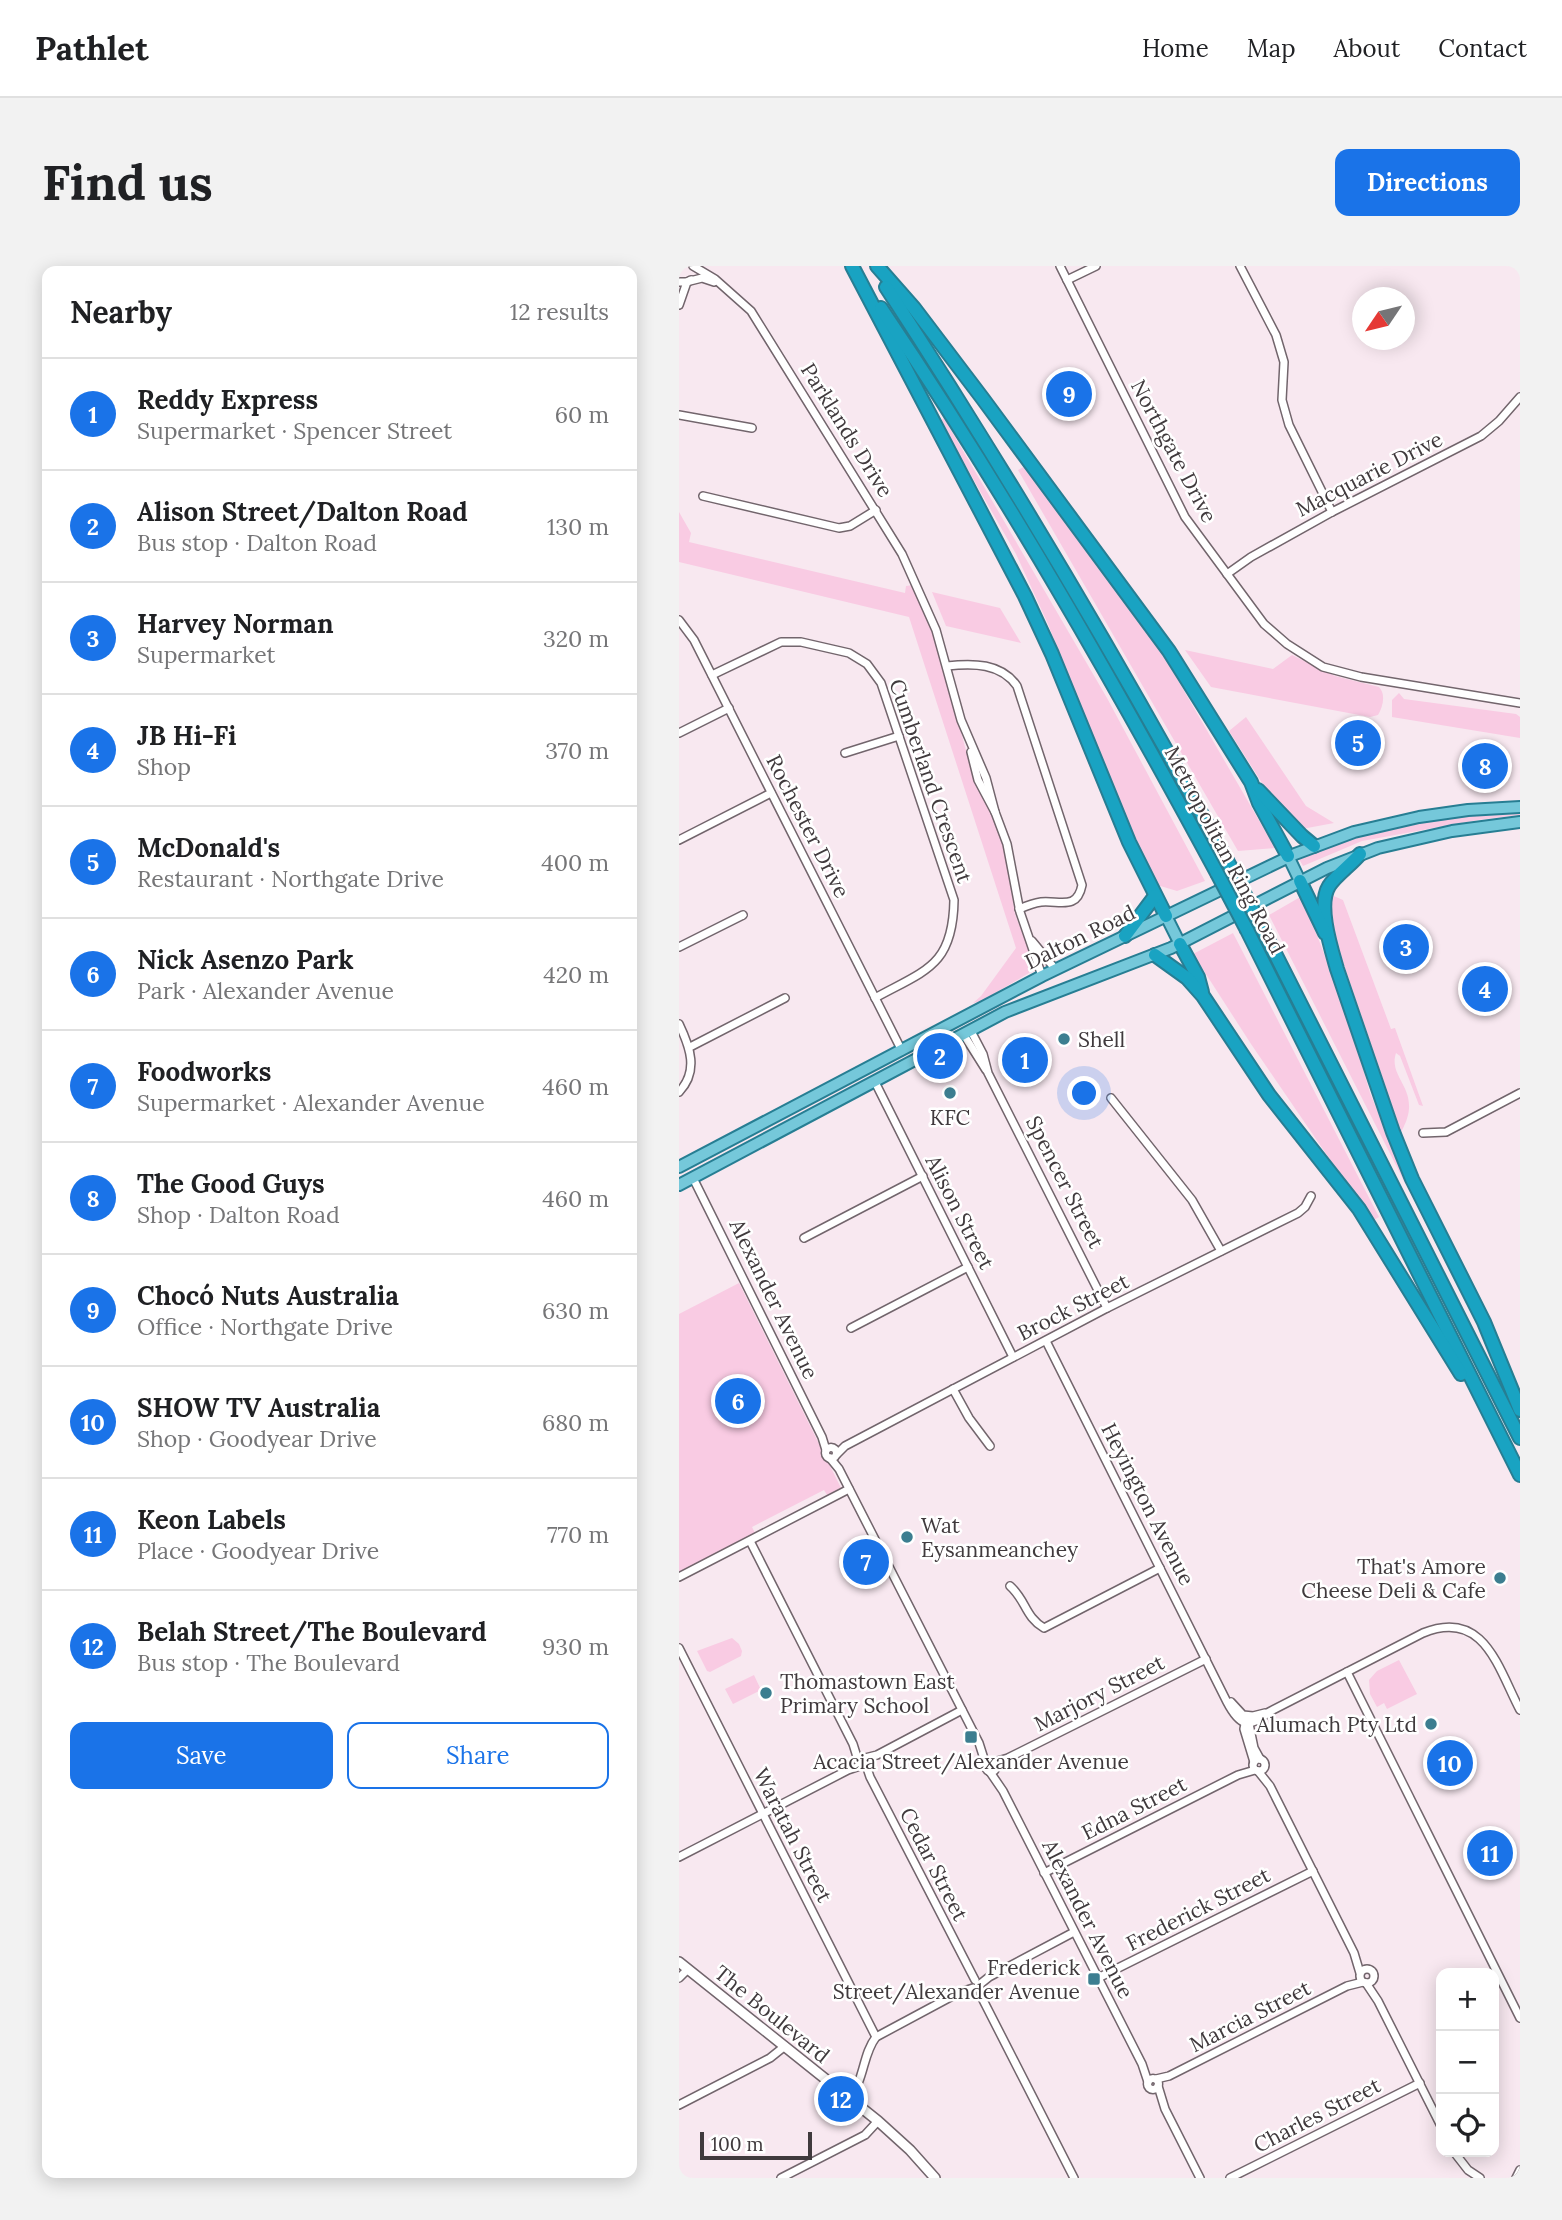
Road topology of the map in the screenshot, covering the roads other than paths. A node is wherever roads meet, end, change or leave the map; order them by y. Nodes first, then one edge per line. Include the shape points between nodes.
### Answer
1 (693, 266) edge
2 (853, 266) edge
3 (875, 266) edge
4 (1060, 266) edge
5 (1096, 266) edge
6 (1240, 266) edge
7 (1067, 281) junction
8 (683, 283) edge
9 (721, 284) junction
10 (679, 305) edge
11 (1520, 397) edge
12 (679, 415) edge
13 (752, 428) dead end
14 (703, 496) dead end
15 (876, 510) junction
16 (1332, 512) junction
17 (1227, 574) junction
18 (679, 620) edge
19 (947, 666) junction
20 (712, 675) junction
21 (1520, 703) edge
22 (729, 708) junction
23 (679, 733) edge
24 (899, 736) junction
25 (845, 753) dead end
26 (1251, 782) junction
27 (771, 793) junction
28 (1520, 807) edge
29 (1520, 822) edge
30 (679, 840) edge
31 (1314, 846) junction
32 (1360, 854) junction
33 (1289, 856) junction
34 (1300, 881) junction
35 (1155, 896) junction
36 (1019, 909) junction
37 (743, 915) dead end
38 (1166, 916) junction
39 (1125, 936) junction
40 (1029, 938) junction
41 (1330, 942) junction
42 (1180, 944) junction
43 (679, 947) edge
44 (1155, 955) junction
45 (1056, 970) junction
46 (1042, 976) junction
47 (1203, 996) junction
48 (785, 998) dead end
49 (875, 998) junction
50 (961, 1019) junction
51 (679, 1024) edge
52 (967, 1033) junction
53 (690, 1047) junction
54 (902, 1051) junction
55 (875, 1082) junction
56 (679, 1092) edge
57 (1520, 1093) edge
58 (1111, 1098) dead end
59 (1423, 1133) dead end
60 (681, 1163) edge
61 (923, 1176) junction
62 (693, 1178) junction
63 (679, 1185) edge
64 (1311, 1196) dead end
65 (804, 1238) dead end
66 (1221, 1251) junction
67 (968, 1267) junction
68 (1107, 1308) junction
69 (851, 1328) dead end
70 (1046, 1341) junction
71 (1013, 1357) junction
72 (953, 1389) junction
73 (1520, 1410) edge
74 (1498, 1433) junction
75 (1520, 1438) edge
76 (990, 1446) dead end
77 (832, 1452) junction
78 (1520, 1475) edge
79 (849, 1489) junction
80 (750, 1541) junction
81 (1160, 1568) junction
82 (679, 1577) edge
83 (1010, 1586) dead end
84 (679, 1648) edge
85 (1206, 1658) junction
86 (1347, 1672) junction
87 (962, 1710) junction
88 (1520, 1710) edge
89 (1247, 1721) junction
90 (862, 1762) junction
91 (993, 1766) junction
92 (1257, 1766) junction
93 (763, 1814) junction
94 (679, 1857) edge
95 (1313, 1871) junction
96 (1044, 1873) junction
97 (1075, 1932) junction
98 (679, 1962) edge
99 (688, 1969) junction
100 (1365, 1977) junction
101 (679, 1978) edge
102 (1098, 1978) junction
103 (975, 1984) junction
104 (1520, 2018) edge
105 (876, 2036) junction
106 (785, 2046) junction
107 (1154, 2083) junction
108 (1419, 2083) junction
109 (849, 2098) junction
110 (679, 2105) edge
111 (1436, 2116) edge
112 (878, 2121) junction
113 (1458, 2157) edge
114 (1520, 2170) edge
115 (782, 2178) edge
116 (935, 2178) edge
117 (1074, 2178) edge
118 (1200, 2178) edge
119 (1230, 2178) edge
120 (1481, 2178) edge
121 (1516, 2178) edge

1 - 8 street via 694,274
1 - 9 street, Parklands Drive
2 - 35 highway via 1025,596
2 - 74 highway, Metropolitan Ring Road, bridge via 1033,546 1140,730 1247,930
3 - 26 highway via 983,398 1169,651
3 - 75 highway, Metropolitan Ring Road, bridge via 1040,530 1139,700 1260,924
4 - 7 street, Northgate Drive
5 - 7 street
6 - 16 street via 1276,335 1284,362 1282,400 1289,425
7 - 17 street, Northgate Drive via 1185,517
8 - 9 street via 702,278
8 - 10 street
9 - 15 street, Parklands Drive via 751,311
11 - 16 street, Macquarie Drive via 1481,436
12 - 13 street
14 - 15 street via 839,528
15 - 19 street, Parklands Drive via 912,571
16 - 17 street, Macquarie Drive
17 - 21 street, Northgate Drive via 1264,624 1323,667
18 - 20 street, Rochester Drive
19 - 36 street, Parklands Drive via 1011,859
19 - 36 street via 983,665 1003,672 1017,686 1082,885 1077,897 1067,903 1040,902
20 - 22 street, Rochester Drive
20 - 24 street, Cumberland Crescent via 781,642 849,653 867,664 881,683
22 - 23 street
22 - 27 street, Rochester Drive
24 - 25 street
24 - 49 street, Cumberland Crescent via 954,900 954,921 941,957
26 - 31 highway
26 - 33 highway
27 - 30 street
27 - 49 street, Rochester Drive
28 - 31 main road, Dalton Road via 1419,817
29 - 32 main road, Dalton Road via 1452,831
31 - 33 main road, Dalton Road
32 - 34 main road, Dalton Road
32 - 41 highway via 1327,891 1324,905
33 - 34 main road
33 - 38 main road, Dalton Road
34 - 41 highway
34 - 42 main road, Dalton Road
35 - 38 highway
35 - 39 highway
36 - 40 street, Parklands Drive
37 - 43 street
38 - 39 main road, Dalton Road
38 - 42 main road
39 - 45 main road, Dalton Road
40 - 45 street
40 - 46 street, Parklands Drive
41 - 73 highway via 1365,1054 1412,1179 1483,1322
42 - 44 main road, Dalton Road
42 - 47 highway
44 - 47 highway
44 - 52 main road, Dalton Road via 1050,993
45 - 46 main road, Dalton Road
46 - 50 main road, Dalton Road
47 - 74 highway via 1269,1095 1359,1209
48 - 53 street
49 - 54 street, Rochester Drive
50 - 52 main road, Spencer Street
50 - 54 main road, Dalton Road
51 - 53 street
52 - 55 main road, Dalton Road
52 - 68 street, Spencer Street
53 - 56 street via 692,1068
54 - 60 main road, Dalton Road
55 - 61 street, Alison Street
55 - 62 main road, Dalton Road
57 - 59 street via 1446,1132
58 - 66 street via 1192,1200
60 - 62 main road
61 - 65 street
61 - 67 street, Alison Street
62 - 63 main road, Dalton Road
62 - 77 street, Alexander Avenue
64 - 66 street, Brock Street via 1298,1213
66 - 68 street, Brock Street
67 - 69 street
67 - 71 street, Alison Street
68 - 70 street, Brock Street
70 - 71 street, Brock Street
70 - 81 street, Heyington Avenue
71 - 72 street, Brock Street
72 - 76 street
72 - 77 street, Brock Street
74 - 78 highway, Metropolitan Ring Road
77 - 79 street, Alexander Avenue
79 - 80 street
79 - 87 street, Alexander Avenue
80 - 82 street
80 - 90 street, Cedar Street
81 - 83 street via 1044,1628 1033,1622
81 - 85 street, Heyington Avenue
84 - 93 street, Waratah Street
85 - 89 street, Heyington Avenue via 1235,1709
85 - 91 street, Marjory Street
86 - 88 street via 1433,1629 1465,1629 1487,1646
86 - 89 street
86 - 104 street
87 - 90 street
87 - 91 street, Alexander Avenue
89 - 92 street, Heyington Avenue
90 - 93 street
90 - 103 street, Cedar Street
91 - 96 street, Alexander Avenue
92 - 95 street, Heyington Avenue
92 - 96 street, Edna Street
93 - 94 street
93 - 105 street, Waratah Street
95 - 100 street, Heyington Avenue
95 - 102 street, Frederick Street
96 - 97 street, Alexander Avenue
97 - 102 street, Alexander Avenue
97 - 103 street
98 - 99 street, The Boulevard
99 - 101 street
99 - 106 street, The Boulevard
100 - 107 street, Marcia Street
100 - 108 street, Heyington Avenue
102 - 107 street, Alexander Avenue
103 - 105 street
103 - 117 street, Cedar Street
105 - 109 street via 858,2087
106 - 109 street, The Boulevard
106 - 110 street
107 - 118 street, Alexander Avenue
108 - 111 street, Heyington Avenue
108 - 119 street, Charles Street
109 - 112 street, The Boulevard
112 - 115 street via 865,2135
112 - 116 street, The Boulevard
113 - 120 street
114 - 121 street

